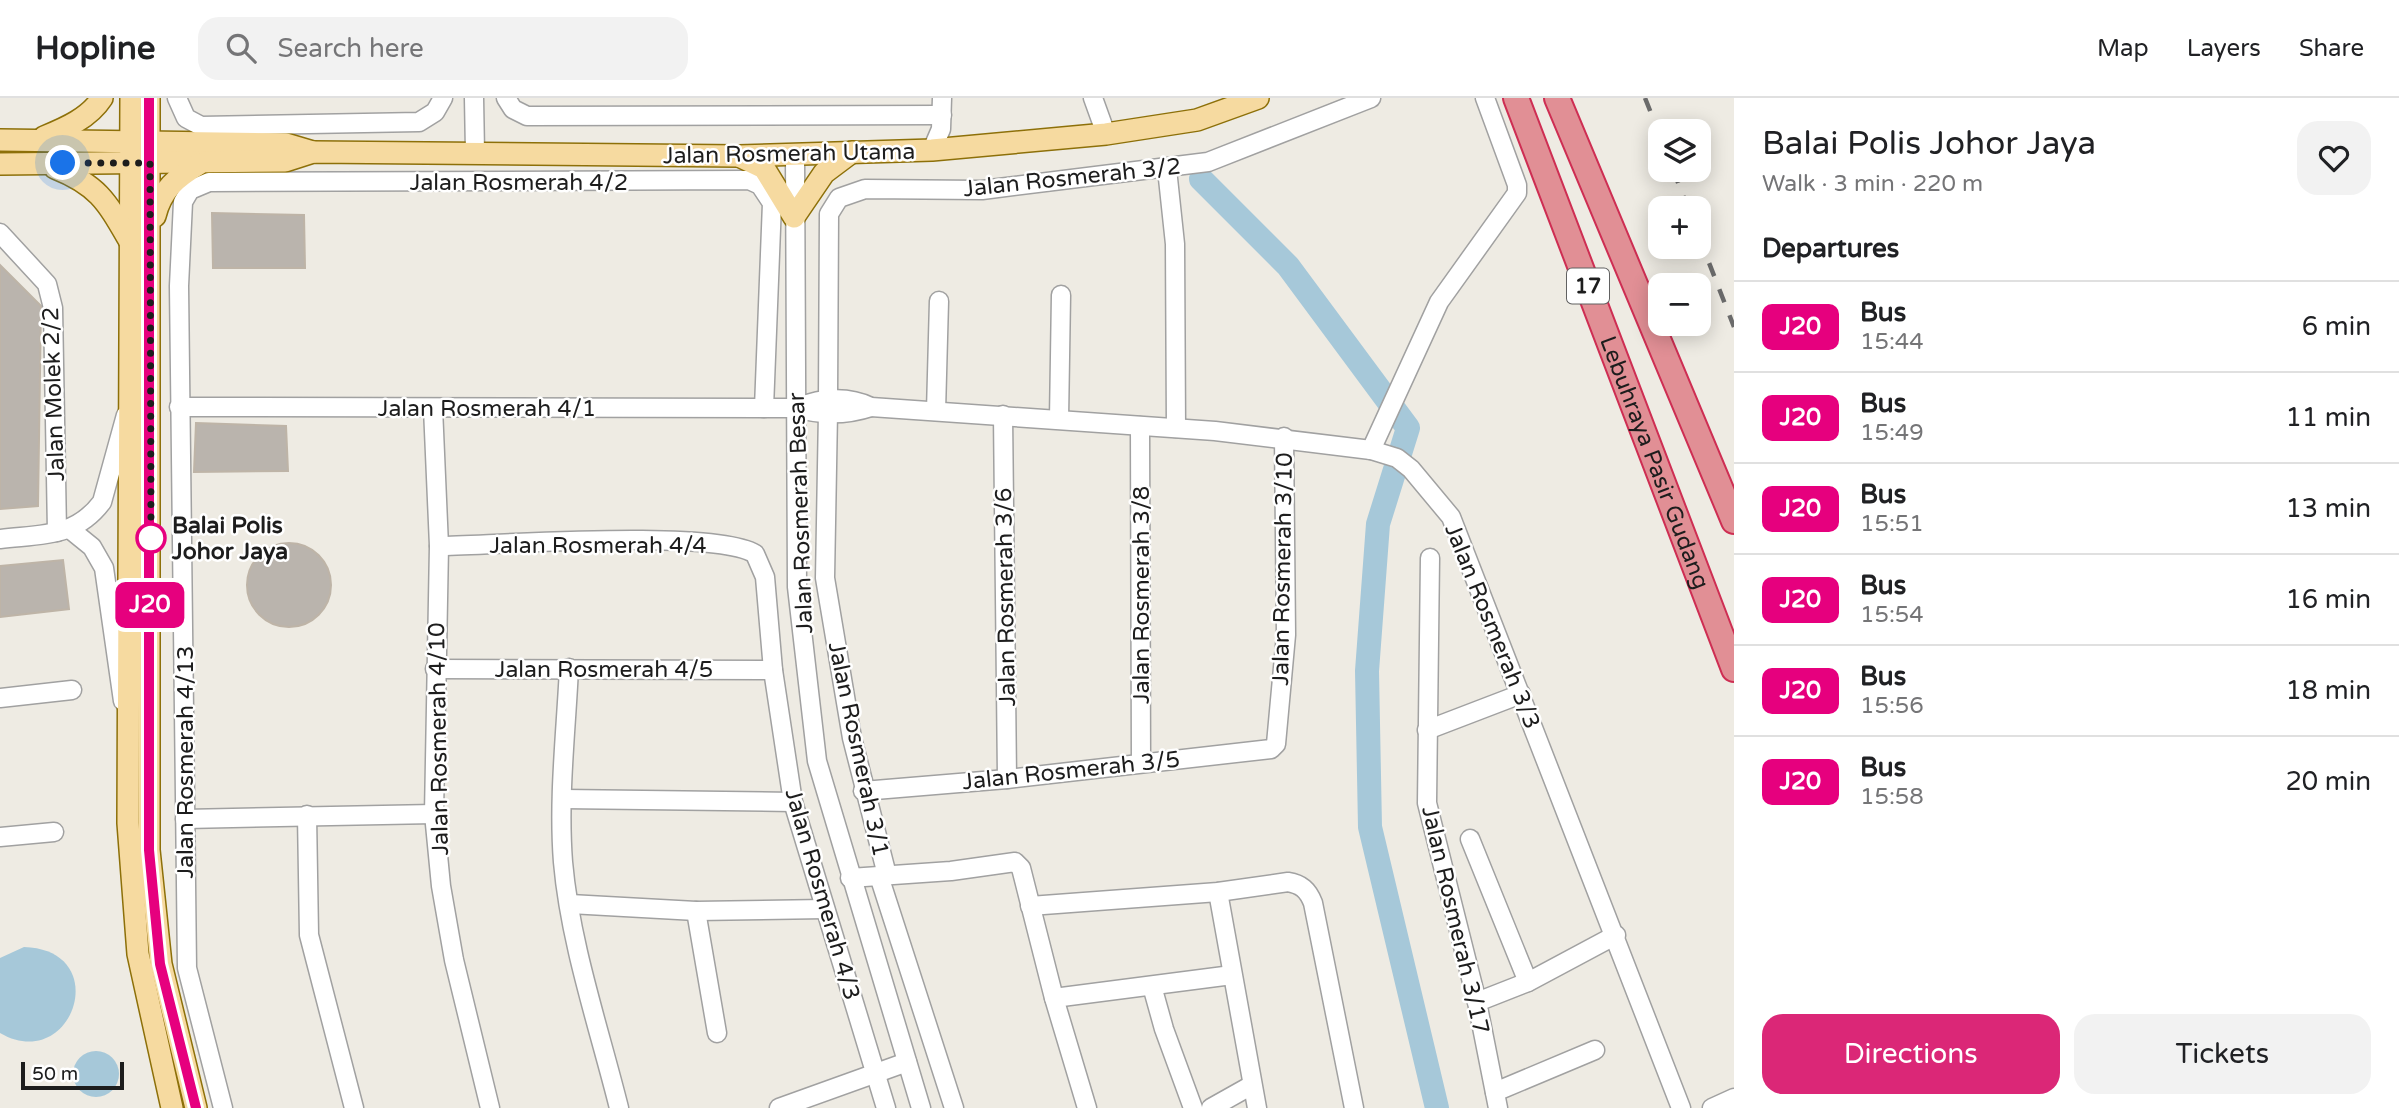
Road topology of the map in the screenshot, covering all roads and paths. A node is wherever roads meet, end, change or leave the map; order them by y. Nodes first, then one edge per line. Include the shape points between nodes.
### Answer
1 (102, 98) edge
2 (131, 98) edge
3 (151, 98) edge
4 (177, 98) edge
5 (443, 98) edge
6 (474, 98) edge
7 (506, 98) edge
8 (1093, 98) edge
9 (1258, 98) edge
10 (1371, 98) edge
11 (1485, 98) edge
12 (1517, 98) edge
13 (1557, 98) edge
14 (942, 106) edge
15 (1106, 134) junction
16 (39, 139) junction
17 (0, 140) edge
18 (932, 150) junction
19 (475, 152) junction
20 (852, 152) junction
21 (140, 153) junction
22 (200, 153) junction
23 (796, 154) junction
24 (739, 156) junction
25 (41, 163) junction
26 (0, 164) edge
27 (1167, 169) junction
28 (183, 202) joint
29 (793, 217) junction
30 (0, 233) edge
31 (140, 239) junction
32 (1061, 295) dead end
33 (939, 301) dead end
34 (132, 395) junction
35 (828, 406) junction
36 (179, 407) junction
37 (433, 408) junction
38 (764, 408) junction
39 (796, 408) junction
40 (936, 411) junction
41 (1003, 415) junction
42 (1059, 419) junction
43 (1140, 426) junction
44 (1176, 428) junction
45 (1284, 437) junction
46 (1371, 450) junction
47 (1734, 520) edge
48 (64, 531) junction
49 (0, 540) edge
50 (439, 546) junction
51 (755, 554) joint
52 (1430, 558) dead end
53 (569, 668) junction
54 (435, 669) junction
55 (1734, 669) edge
56 (773, 670) junction
57 (72, 690) dead end
58 (1521, 694) junction
59 (0, 698) edge
60 (1427, 730) junction
61 (131, 735) junction
62 (1276, 744) joint
63 (1141, 763) junction
64 (1007, 779) junction
65 (863, 791) junction
66 (562, 799) junction
67 (793, 802) junction
68 (434, 814) junction
69 (307, 815) junction
70 (185, 819) junction
71 (54, 832) dead end
72 (0, 837) edge
73 (1470, 839) dead end
74 (883, 876) junction
75 (850, 878) junction
76 (1219, 892) junction
77 (570, 904) junction
78 (1030, 906) junction
79 (825, 909) junction
80 (696, 911) junction
81 (1616, 935) junction
82 (1232, 975) junction
83 (1528, 982) junction
84 (1152, 985) junction
85 (1054, 998) junction
86 (1477, 1002) junction
87 (718, 1032) dead end
88 (1595, 1050) dead end
89 (907, 1062) junction
90 (876, 1072) junction
91 (1252, 1085) junction
92 (1734, 1098) edge
93 (1496, 1100) edge
94 (172, 1108) edge
95 (196, 1108) edge
96 (223, 1108) edge
97 (354, 1108) edge
98 (490, 1108) edge
99 (619, 1108) edge
100 (779, 1108) edge
101 (887, 1108) edge
102 (921, 1108) edge
103 (954, 1108) edge
104 (1087, 1108) edge
105 (1193, 1108) edge
106 (1211, 1108) edge
107 (1257, 1108) edge
108 (1354, 1108) edge
109 (1681, 1108) edge
110 (1712, 1108) edge

1 - 16 main road via 71,125
2 - 21 main road
3 - 21 main road
3 - 22 main road via 166,126
4 - 5 street via 186,118 201,126 419,122 435,112
6 - 19 street
7 - 14 street via 513,109 527,116
8 - 15 street
9 - 15 main road, Jalan Rosmerah Utama via 1197,120
10 - 27 street, Jalan Rosmerah 3/2 via 1208,162
11 - 46 street via 1517,193 1439,302
12 - 55 highway, Lebuhraya Pasir Gudang / 17
13 - 47 highway, Lebuhraya Pasir Gudang / 17
14 - 18 street via 941,130
15 - 18 main road, Jalan Rosmerah Utama
16 - 17 main road
16 - 21 main road
18 - 20 main road, Jalan Rosmerah Utama
19 - 22 main road, Jalan Rosmerah Utama via 313,152 286,144
19 - 24 main road, Jalan Rosmerah Utama
20 - 23 main road, Jalan Rosmerah Utama
20 - 29 main road via 824,173
21 - 22 main road, Jalan Rosmerah Utama
21 - 25 main road
21 - 31 main road
22 - 31 main road via 166,190
23 - 24 main road, Jalan Rosmerah Utama
23 - 29 street, Jalan Rosmerah Besar
24 - 29 main road via 764,168
25 - 26 main road
25 - 31 main road via 82,179
27 - 35 street, Jalan Rosmerah 3/2 via 982,190 865,189 839,198 829,214
27 - 44 street via 1175,244
28 - 36 street, Jalan Rosmerah 4/13
28 - 38 street, Jalan Rosmerah 4/2 via 190,190 209,182 750,180 760,185 772,203
29 - 39 street, Jalan Rosmerah Besar
30 - 48 street, Jalan Molek 2/2 via 47,284 53,308
31 - 34 main road
31 - 95 main road via 149,850 160,964
32 - 42 street
33 - 40 street
34 - 48 street via 102,502
34 - 61 main road
35 - 39 street, Jalan Rosmerah 3/3
35 - 40 street, Jalan Rosmerah 3/3 via 856,400 871,407
35 - 65 street, Jalan Rosmerah 3/1 via 825,578
36 - 37 street, Jalan Rosmerah 4/1
36 - 70 street, Jalan Rosmerah 4/13
37 - 38 street, Jalan Rosmerah 4/1
37 - 50 street, Jalan Rosmerah 4/10
38 - 39 street, Jalan Rosmerah 4/1
39 - 75 street, Jalan Rosmerah Besar via 797,587 819,772
40 - 41 street, Jalan Rosmerah 3/3
41 - 42 street, Jalan Rosmerah 3/3
41 - 64 street, Jalan Rosmerah 3/6
42 - 43 street, Jalan Rosmerah 3/3
43 - 44 street, Jalan Rosmerah 3/3
43 - 63 street, Jalan Rosmerah 3/8
44 - 45 street, Jalan Rosmerah 3/3
45 - 46 street, Jalan Rosmerah 3/3
45 - 62 street, Jalan Rosmerah 3/10 via 1286,635
46 - 58 street, Jalan Rosmerah 3/3 via 1397,457 1412,469 1451,517
48 - 49 street
48 - 61 street via 92,547 104,568 119,683
50 - 51 street, Jalan Rosmerah 4/4 via 639,541 733,545
50 - 54 street, Jalan Rosmerah 4/10
51 - 56 street, Jalan Rosmerah 4/3 via 765,577
52 - 60 street, Jalan Rosmerah 3/17
53 - 54 street, Jalan Rosmerah 4/5
53 - 56 street, Jalan Rosmerah 4/5
53 - 66 street
54 - 68 street, Jalan Rosmerah 4/10
56 - 67 street, Jalan Rosmerah 4/3
57 - 59 street
58 - 60 street
58 - 81 street, Jalan Rosmerah 3/3
60 - 86 street, Jalan Rosmerah 3/17 via 1427,803
61 - 94 main road via 128,823 138,954
62 - 63 street, Jalan Rosmerah 3/5
63 - 64 street, Jalan Rosmerah 3/5
64 - 65 street, Jalan Rosmerah 3/5
65 - 74 street, Jalan Rosmerah 3/1
66 - 67 street
66 - 77 street via 563,861
67 - 79 street, Jalan Rosmerah 4/3
68 - 69 street
68 - 98 street, Jalan Rosmerah 4/10 via 454,960
69 - 70 street
69 - 97 street via 310,935
70 - 96 street, Jalan Rosmerah 4/13 via 187,968
71 - 72 street
73 - 83 street
74 - 75 street
74 - 78 street via 1015,862
74 - 103 street, Jalan Rosmerah 3/1
75 - 89 street, Jalan Rosmerah Besar
76 - 78 street
76 - 82 street
76 - 108 street via 1288,881 1310,895
77 - 80 street
77 - 99 street
78 - 85 street
79 - 80 street
79 - 90 street, Jalan Rosmerah 4/3
80 - 87 street
81 - 83 street
81 - 109 street, Jalan Rosmerah 3/3
82 - 84 street
82 - 91 street
83 - 86 street
84 - 85 street
84 - 105 street
85 - 104 street
86 - 93 street, Jalan Rosmerah 3/17
88 - 93 street
89 - 90 street
89 - 102 street, Jalan Rosmerah Besar
90 - 100 street
90 - 101 street, Jalan Rosmerah 4/3
91 - 106 street
91 - 107 street
92 - 110 street

